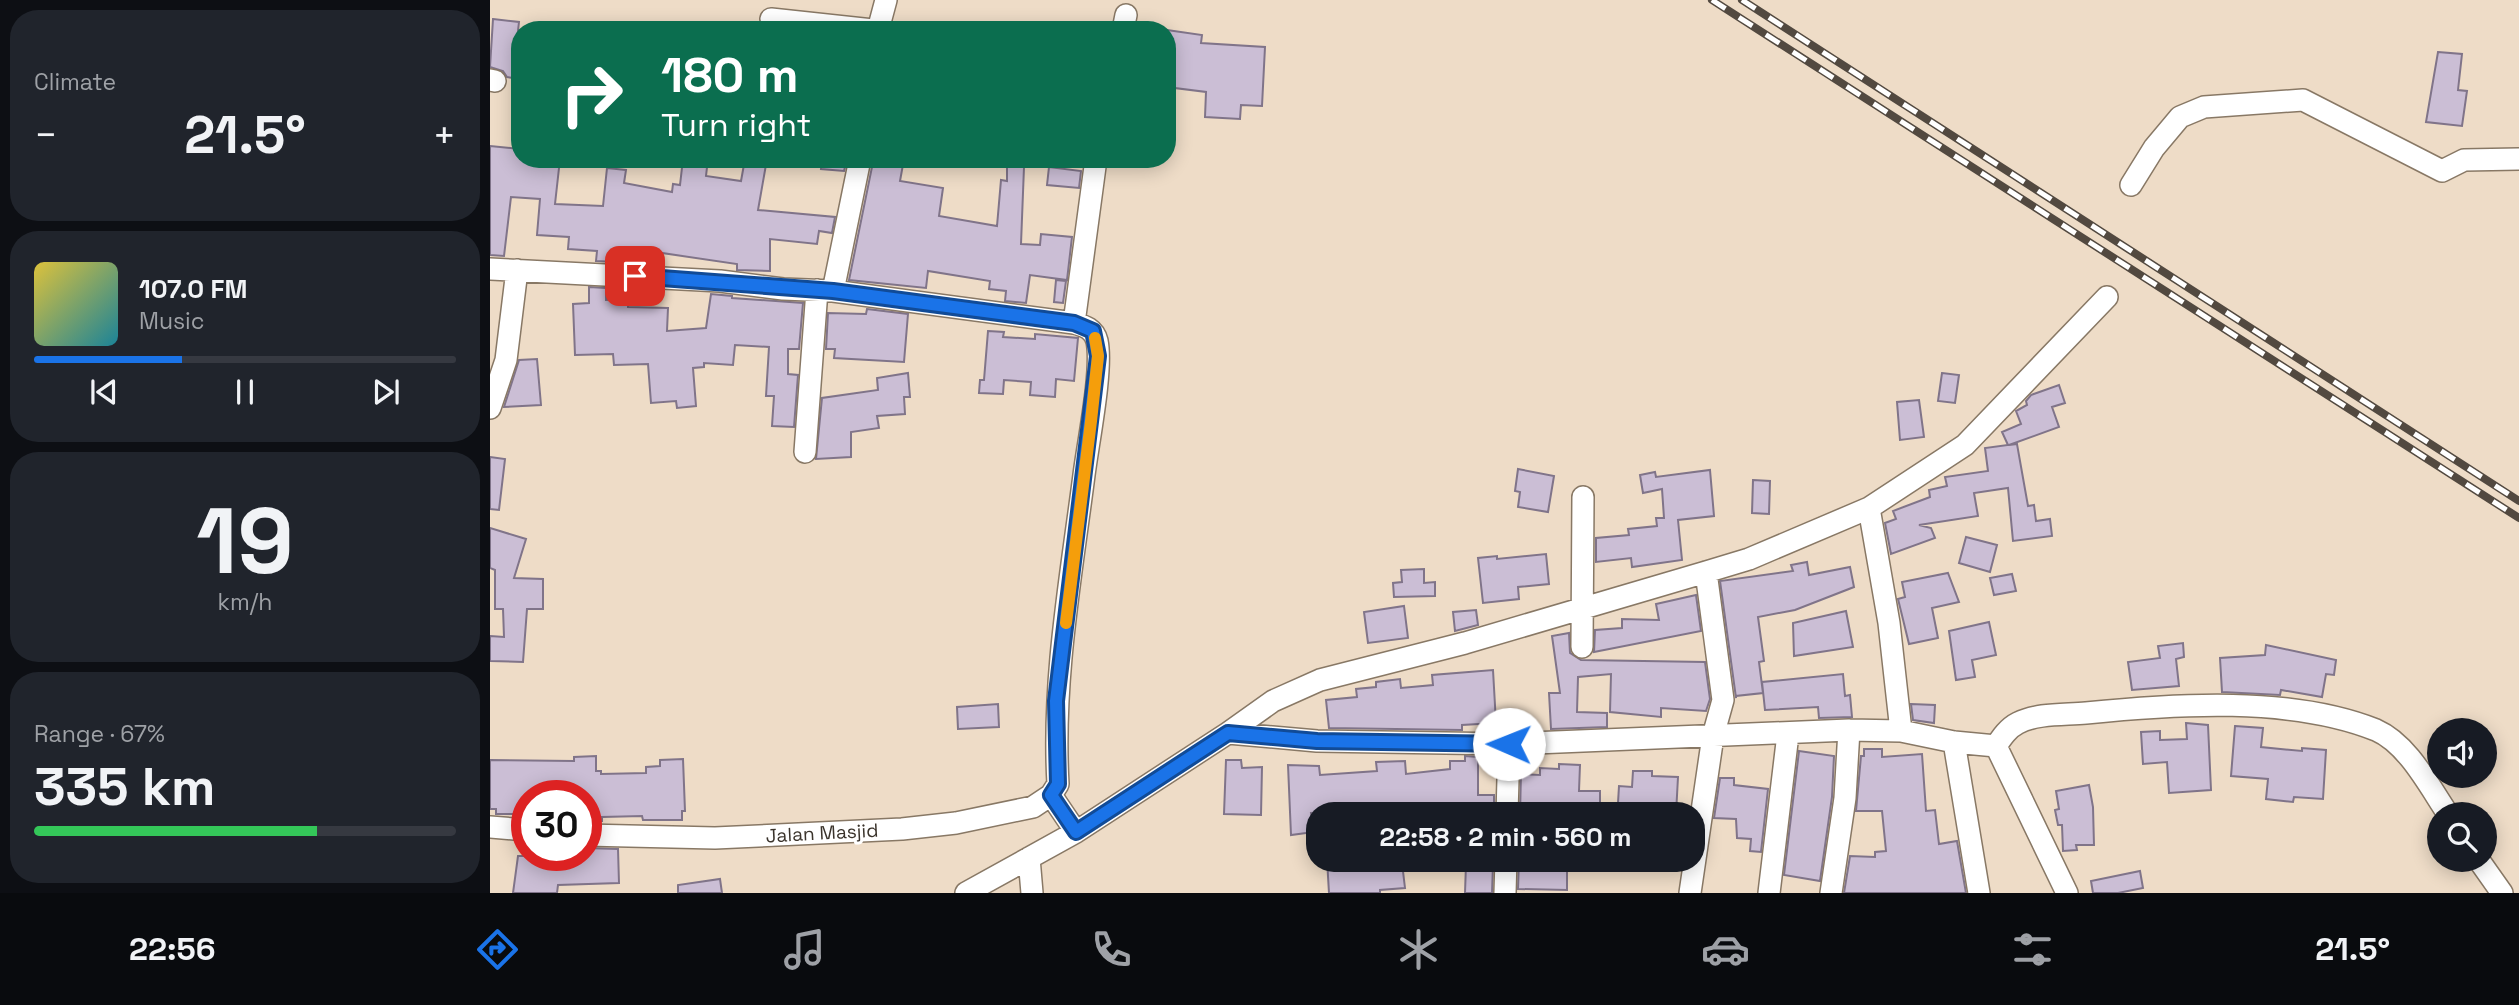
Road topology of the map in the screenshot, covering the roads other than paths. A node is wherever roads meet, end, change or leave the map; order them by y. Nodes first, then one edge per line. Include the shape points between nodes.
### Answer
1 (886, 0) edge
2 (771, 19) dead end
3 (790, 21) edge
4 (880, 21) edge
5 (2519, 159) edge
6 (858, 168) edge
7 (1094, 168) edge
8 (2131, 185) dead end
9 (490, 270) edge
10 (517, 270) junction
11 (825, 290) junction
12 (2107, 297) dead end
13 (1074, 323) junction
14 (490, 408) edge
15 (805, 452) dead end
16 (1583, 497) dead end
17 (1869, 508) junction
18 (1706, 572) junction
19 (1581, 610) junction
20 (1582, 647) dead end
21 (1849, 730) junction
22 (1901, 731) junction
23 (1228, 733) junction
24 (1788, 734) junction
25 (1713, 736) junction
26 (1954, 742) junction
27 (1509, 744) junction
28 (1996, 746) junction
29 (1507, 802) edge
30 (2439, 802) edge
31 (1065, 816) junction
32 (490, 827) edge
33 (511, 829) edge
34 (602, 835) edge
35 (1030, 858) junction
36 (1506, 872) edge
37 (2487, 872) edge
38 (966, 893) edge
39 (1032, 893) edge
40 (1505, 893) edge
41 (1690, 893) edge
42 (1769, 893) edge
43 (1831, 893) edge
44 (1979, 893) edge
45 (2067, 893) edge
46 (2502, 893) edge

1 - 4 street
2 - 3 street
5 - 8 street via 2464,160 2442,171 2303,100 2246,103 2204,107 2180,117
6 - 11 street
7 - 13 street
9 - 10 street
10 - 11 street
10 - 14 street via 507,352
11 - 13 street
11 - 15 street
12 - 17 street via 1965,445
13 - 31 street via 1093,331 1098,356 1056,701 1058,784
16 - 19 street
17 - 18 street via 1749,559
17 - 22 street
18 - 19 street
18 - 25 street via 1723,700
19 - 20 street
19 - 23 street via 1320,680 1273,702
21 - 22 street
21 - 24 street
21 - 43 street
22 - 26 street
23 - 27 street via 1317,741
23 - 31 street
24 - 25 street
24 - 42 street
25 - 27 street
25 - 41 street
26 - 28 street
26 - 44 street
27 - 29 street
28 - 30 street via 2007,731 2039,717 2163,706 2292,711 2377,731 2399,746
28 - 45 street
31 - 34 street, Jalan Masjid via 1033,807 902,829 715,838
31 - 35 street
32 - 33 street
35 - 38 street
35 - 39 street
36 - 40 street
37 - 46 street

